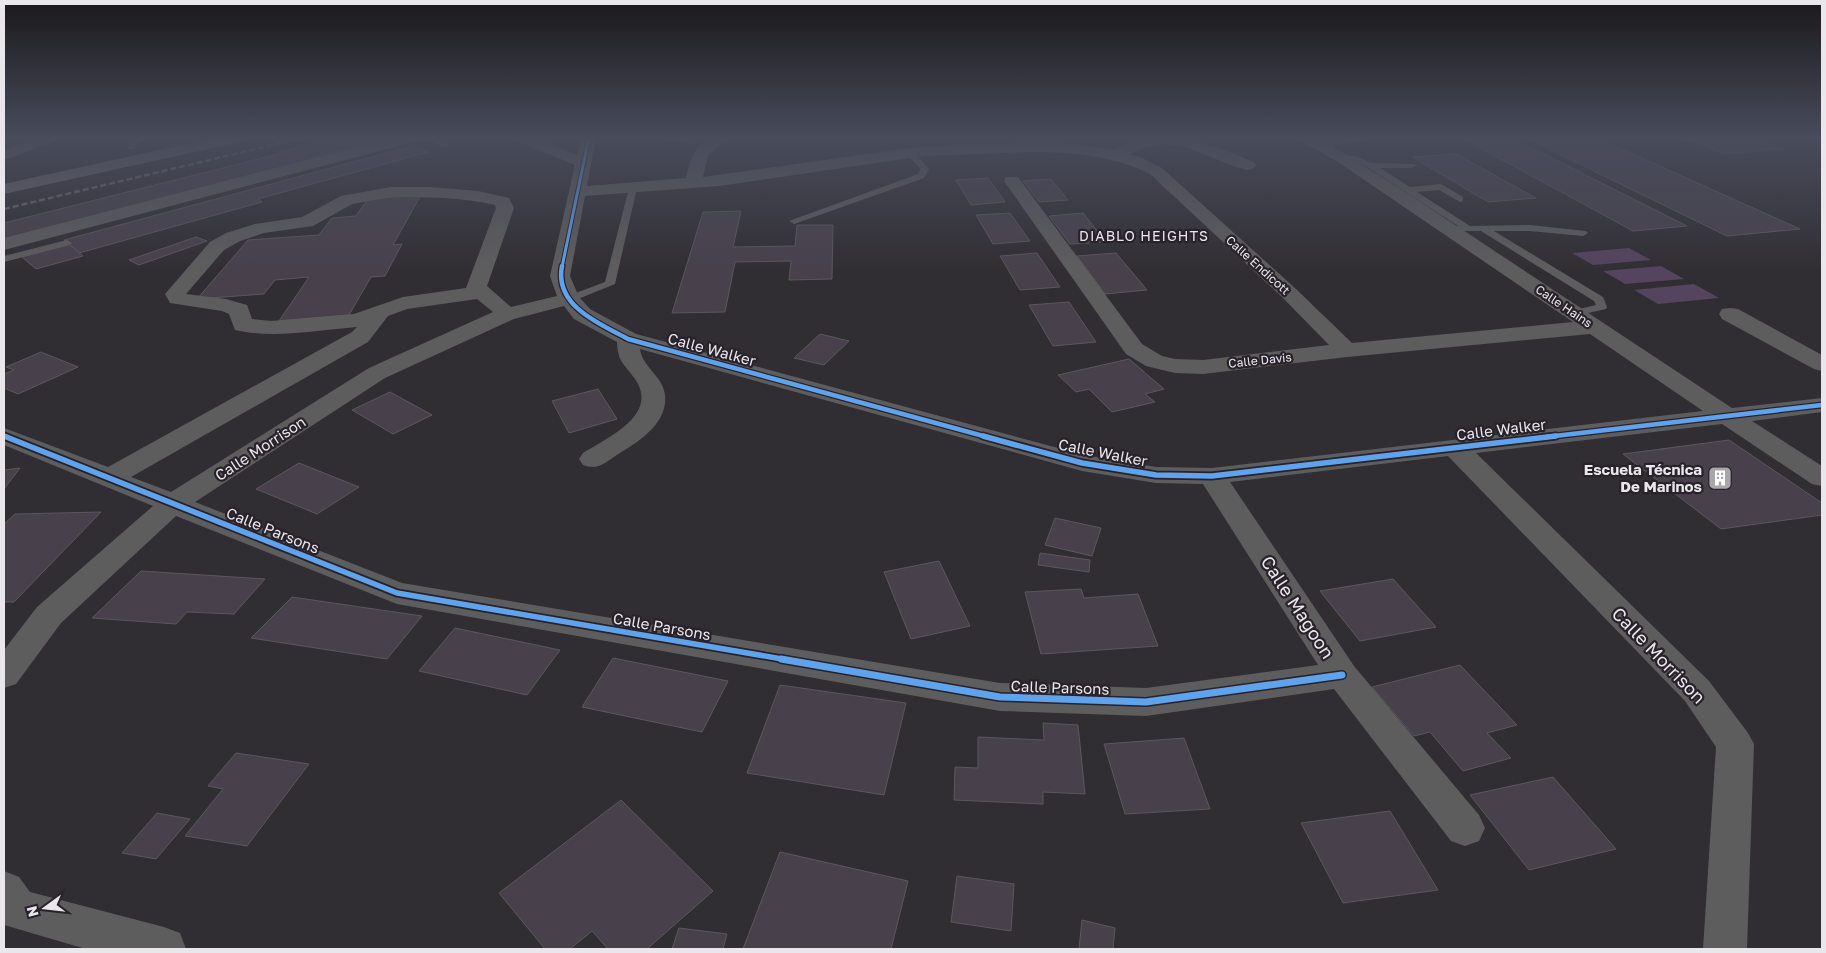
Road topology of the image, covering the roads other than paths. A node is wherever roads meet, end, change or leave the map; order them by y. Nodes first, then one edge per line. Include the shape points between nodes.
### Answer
1 (20, 181) edge
2 (38, 181) edge
3 (245, 181) edge
4 (580, 181) edge
5 (713, 181) edge
6 (906, 181) edge
7 (1012, 181) dead end
8 (1166, 181) edge
9 (1381, 181) edge
10 (1394, 181) edge
11 (694, 183) joint
12 (4, 185) edge
13 (633, 188) junction
14 (4, 189) edge
15 (1407, 190) junction
16 (577, 192) junction
17 (1460, 199) dead end
18 (794, 221) dead end
19 (1458, 228) junction
20 (1483, 228) junction
21 (1583, 233) dead end
22 (67, 242) dead end
23 (4, 244) edge
24 (4, 259) edge
25 (481, 292) junction
26 (569, 299) junction
27 (379, 313) junction
28 (1575, 313) junction
29 (507, 314) junction
30 (1730, 314) dead end
31 (1596, 327) junction
32 (628, 339) junction
33 (1347, 350) junction
34 (1822, 364) edge
35 (1822, 405) edge
36 (1726, 416) junction
37 (4, 436) edge
38 (1454, 447) junction
39 (592, 459) dead end
40 (1212, 476) junction
41 (108, 478) junction
42 (1822, 478) edge
43 (172, 504) junction
44 (4, 675) edge
45 (1342, 675) junction
46 (1465, 828) dead end
47 (4, 891) edge
48 (164, 949) edge
49 (1725, 949) edge

1 - 12 main road
2 - 14 main road
3 - 23 street
4 - 16 street, Calle Walker
5 - 11 street, Calle Endicott
6 - 18 lane
7 - 33 street, Calle Davis via 1134,349 1154,361 1175,366 1203,366
8 - 33 street, Calle Endicott
9 - 19 street, Calle Hains
10 - 15 lane
11 - 13 street, Calle Endicott
13 - 16 street, Calle Endicott
13 - 26 lane via 610,284
15 - 17 lane via 1441,187
15 - 19 lane
16 - 26 street, Calle Walker via 560,276
19 - 20 lane
19 - 28 street, Calle Hains
20 - 21 lane
20 - 28 lane via 1599,299 1602,307
22 - 24 lane
25 - 27 street via 422,299
25 - 27 street via 476,287 505,208 503,202 478,196 391,192 347,200 307,222 262,228 233,237 217,246 175,294 177,298 239,310 242,325 257,328 357,320
25 - 29 street
26 - 29 street, Calle Morrison
26 - 32 street, Calle Walker via 582,314
27 - 41 street via 360,338
28 - 31 street, Calle Hains
29 - 43 street, Calle Morrison via 377,373
30 - 34 street
31 - 33 street, Calle Davis
31 - 36 street, Calle Hains
32 - 39 street via 630,358 654,392 654,408 640,427
32 - 40 street, Calle Walker via 1082,463 1156,475
35 - 36 street, Calle Walker
36 - 38 street, Calle Walker
36 - 42 street, Calle Hains
37 - 41 street, Calle Parsons
38 - 40 street, Calle Walker
38 - 49 street, Calle Morrison via 1697,691 1735,744
40 - 45 street, Calle Magoon
41 - 43 street, Calle Parsons
43 - 44 street, Calle Morrison via 49,615
43 - 45 street, Calle Parsons via 398,593 1000,697 1146,702
45 - 46 street, Calle Magoon
47 - 48 street via 16,910

